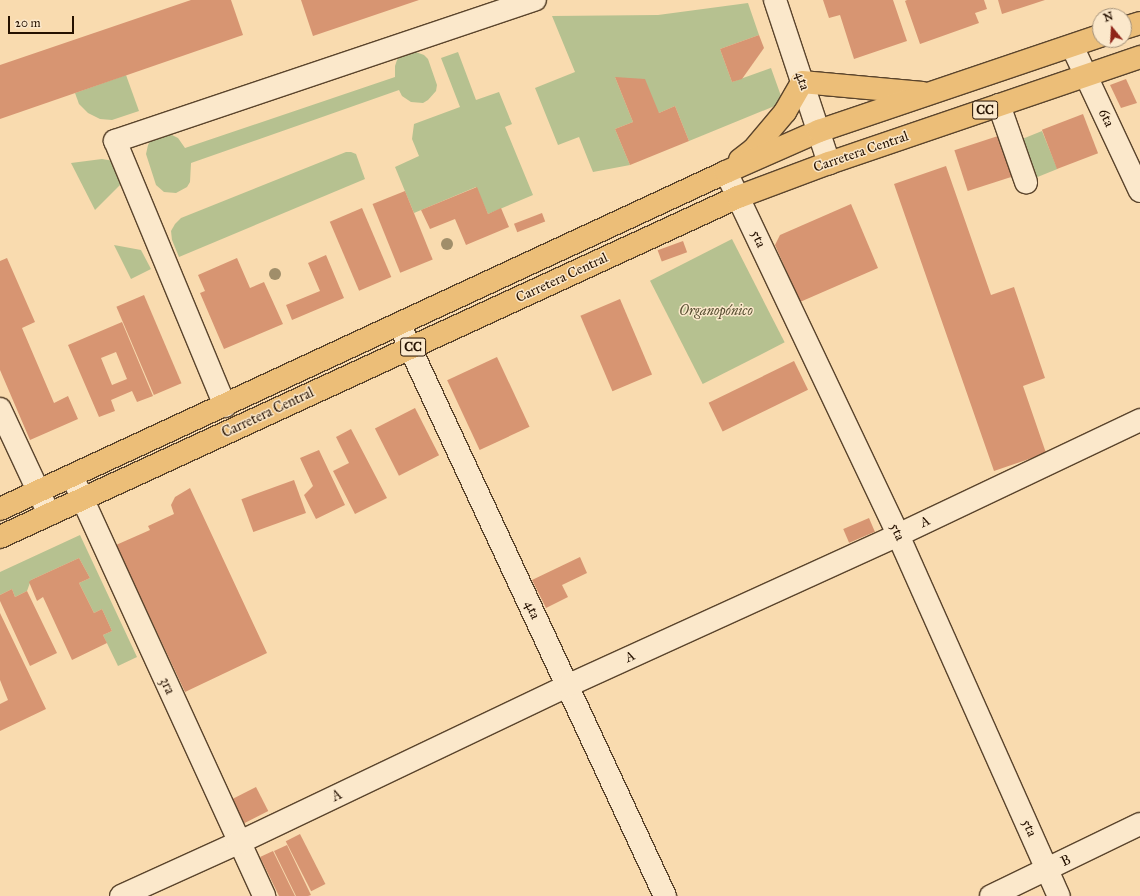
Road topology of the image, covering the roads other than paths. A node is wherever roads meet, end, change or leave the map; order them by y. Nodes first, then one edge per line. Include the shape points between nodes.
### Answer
1 (535, 0) edge
2 (775, 0) edge
3 (1092, 39) edge
4 (1072, 46) junction
5 (1140, 57) edge
6 (1085, 76) junction
7 (802, 82) junction
8 (929, 94) junction
9 (999, 105) junction
10 (819, 131) junction
11 (830, 163) junction
12 (726, 172) junction
13 (1026, 182) dead end
14 (1140, 191) edge
15 (738, 197) junction
16 (399, 324) junction
17 (410, 348) junction
18 (224, 406) junction
19 (0, 409) edge
20 (1140, 420) edge
21 (72, 476) junction
22 (38, 492) junction
23 (82, 498) junction
24 (0, 509) edge
25 (49, 514) junction
26 (898, 534) junction
27 (0, 537) edge
28 (567, 686) junction
29 (1140, 824) edge
30 (238, 843) junction
31 (1048, 870) junction
32 (121, 896) edge
33 (264, 896) edge
34 (665, 896) edge
35 (991, 896) edge
36 (1059, 896) edge

1 - 18 street via 115,141
2 - 7 street, 4ta
3 - 4 main road, Carretera Central / CC
4 - 6 street, 6ta
4 - 8 main road, Carretera Central / CC
5 - 6 main road, Carretera Central / CC
6 - 9 main road, Carretera Central / CC
6 - 14 street, 6ta
7 - 8 main road
7 - 10 street, 4ta
7 - 12 main road via 785,112 753,150
8 - 10 main road, Carretera Central / CC
9 - 11 main road, Carretera Central / CC
9 - 13 street
10 - 11 street, 4ta
10 - 12 main road, Carretera Central / CC
11 - 15 main road, Carretera Central / CC
12 - 15 street, 5ta
12 - 16 main road, Carretera Central / CC
15 - 17 main road, Carretera Central / CC
15 - 26 street, 5ta
16 - 17 street, 4ta
16 - 18 main road, Carretera Central / CC
17 - 23 main road, Carretera Central / CC
17 - 28 street, 4ta
18 - 21 main road, Carretera Central / CC
19 - 22 street
20 - 26 street, A
21 - 22 main road, Carretera Central / CC
21 - 23 street, 3ra
22 - 24 main road, Carretera Central / CC
22 - 25 street
23 - 25 main road, Carretera Central / CC
23 - 30 street, 3ra
25 - 27 main road, Carretera Central / CC
26 - 28 street, A
26 - 31 street, 5ta
28 - 30 street, A
28 - 34 street, 4ta
29 - 31 street, B
30 - 32 street, A
30 - 33 street, 3ra
31 - 35 street, B
31 - 36 street, 5ta

